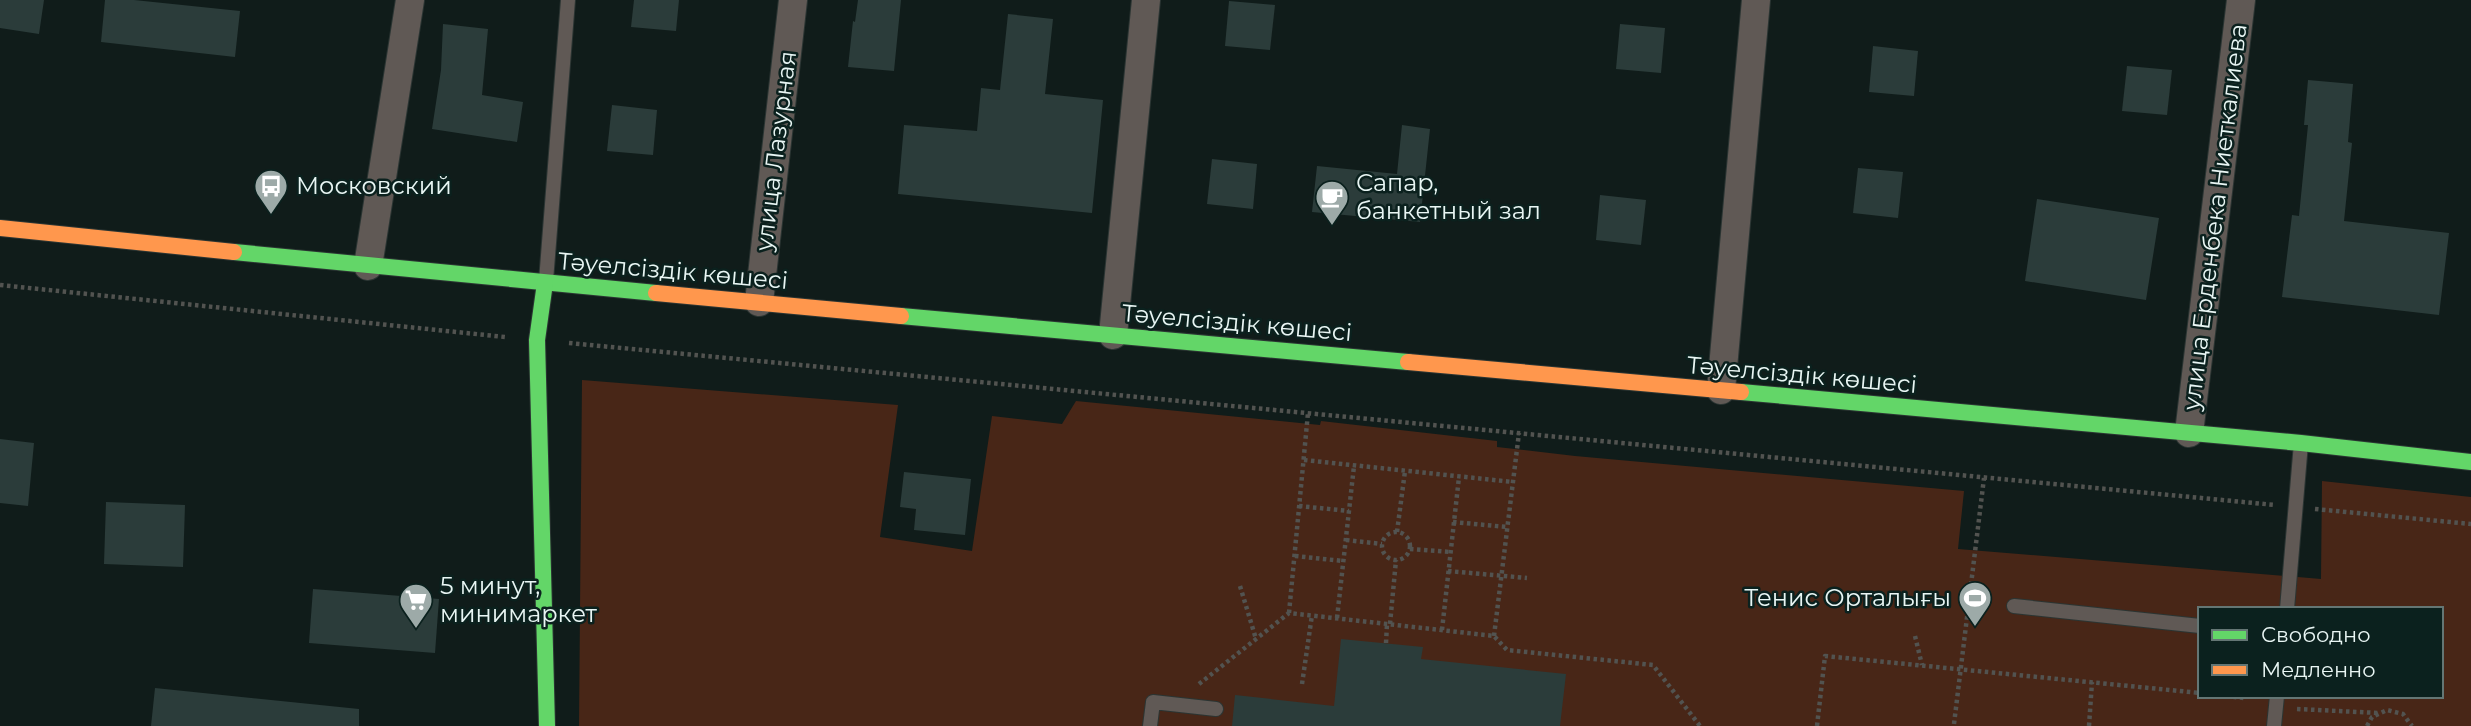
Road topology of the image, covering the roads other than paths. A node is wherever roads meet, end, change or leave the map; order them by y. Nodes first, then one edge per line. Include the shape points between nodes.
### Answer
1 (410, 0) edge
2 (568, 0) edge
3 (793, 0) edge
4 (1146, 0) edge
5 (1756, 0) edge
6 (2241, 0) edge
7 (0, 228) edge
8 (368, 266) junction
9 (545, 283) junction
10 (759, 302) junction
11 (1113, 335) junction
12 (1721, 390) junction
13 (2189, 433) junction
14 (2301, 443) junction
15 (2471, 462) edge
16 (2014, 606) dead end
17 (2287, 607) edge
18 (2198, 626) edge
19 (2277, 698) edge
20 (1216, 709) dead end
21 (547, 726) edge
22 (1150, 726) edge
23 (2274, 726) edge

1 - 8 street
2 - 9 lane
3 - 10 street, улица Лазурная
4 - 11 street
5 - 12 street
6 - 13 street, улица Ерденбека Ниеткалиева
7 - 8 main road, Тәуелсіздік көшесі
8 - 9 main road, Тәуелсіздік көшесі
9 - 10 main road, Тәуелсіздік көшесі
9 - 21 main road via 537,340
10 - 11 main road, Тәуелсіздік көшесі
11 - 12 main road, Тәуелсіздік көшесі
12 - 13 main road, Тәуелсіздік көшесі
13 - 14 main road, Тәуелсіздік көшесі
14 - 15 main road, Тәуелсіздік көшесі
14 - 17 lane
16 - 18 lane
19 - 23 lane
20 - 22 lane via 1153,702

